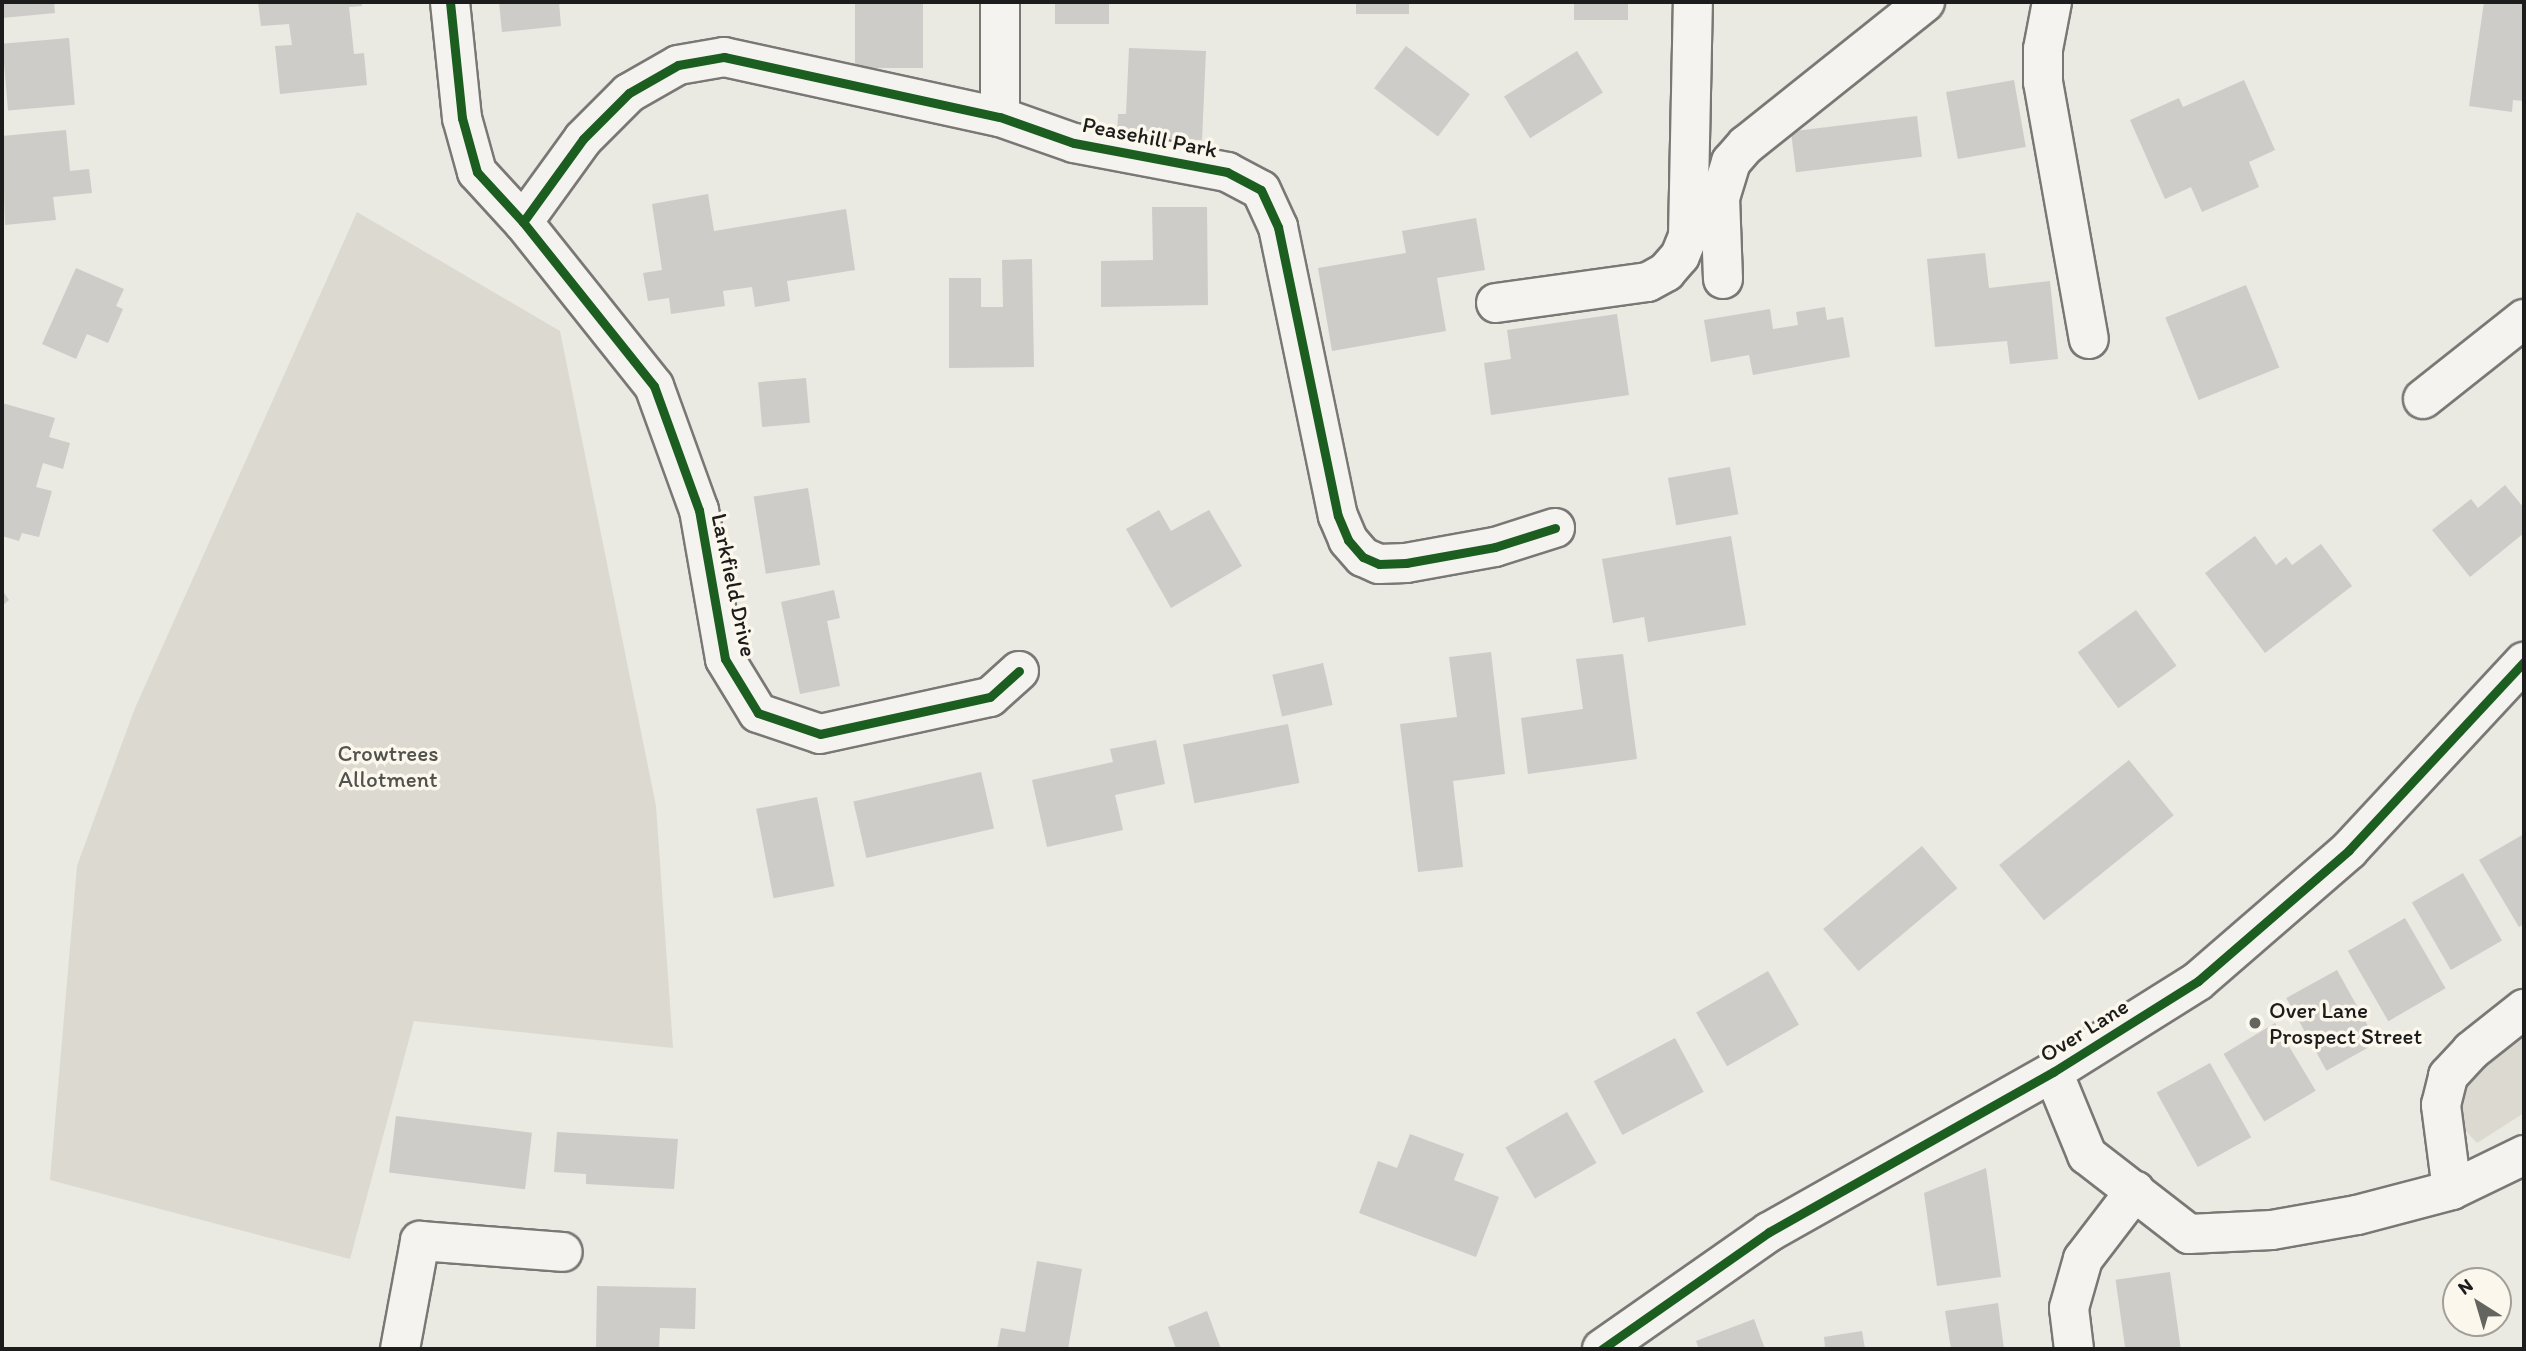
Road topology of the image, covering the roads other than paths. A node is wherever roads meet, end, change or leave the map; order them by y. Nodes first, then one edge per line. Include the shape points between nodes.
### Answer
1 (450, 2) edge
2 (1000, 2) edge
3 (1693, 2) edge
4 (1925, 2) edge
5 (2052, 2) edge
6 (1000, 117) junction
7 (523, 222) junction
8 (1723, 279) dead end
9 (1496, 303) dead end
10 (2524, 319) edge
11 (2089, 339) dead end
12 (2423, 399) dead end
13 (1555, 528) dead end
14 (2524, 662) edge
15 (1019, 671) dead end
16 (2524, 1009) edge
17 (2053, 1072) junction
18 (2524, 1155) edge
19 (2452, 1190) junction
20 (2135, 1191) junction
21 (563, 1252) dead end
22 (400, 1349) edge
23 (1602, 1349) edge
24 (2074, 1349) edge

1 - 7 street, Larkfield Drive via 462,118 477,172
2 - 6 street
3 - 9 street via 1688,236 1680,256 1666,272 1648,282
4 - 8 street via 1745,145 1731,162 1720,198
5 - 11 street via 2043,49 2043,82
6 - 7 street, Peasehill Park via 777,65 724,57 678,65 629,93 583,139
6 - 13 street, Peasehill Park via 1074,143 1227,172 1246,178 1261,190 1278,227 1338,516 1348,540 1363,557 1378,564 1406,564 1495,547
7 - 15 street, Larkfield Drive via 654,386 699,510 725,659 758,713 820,734 990,697
10 - 12 street
14 - 17 street, Over Lane via 2339,858 2198,981
16 - 19 street via 2470,1051 2448,1076 2441,1105
17 - 20 street via 2087,1155
17 - 23 street, Over Lane via 1769,1232
18 - 19 street
19 - 20 street via 2357,1215 2272,1230 2189,1234
20 - 24 street via 2082,1259 2069,1308
21 - 22 street via 420,1241

